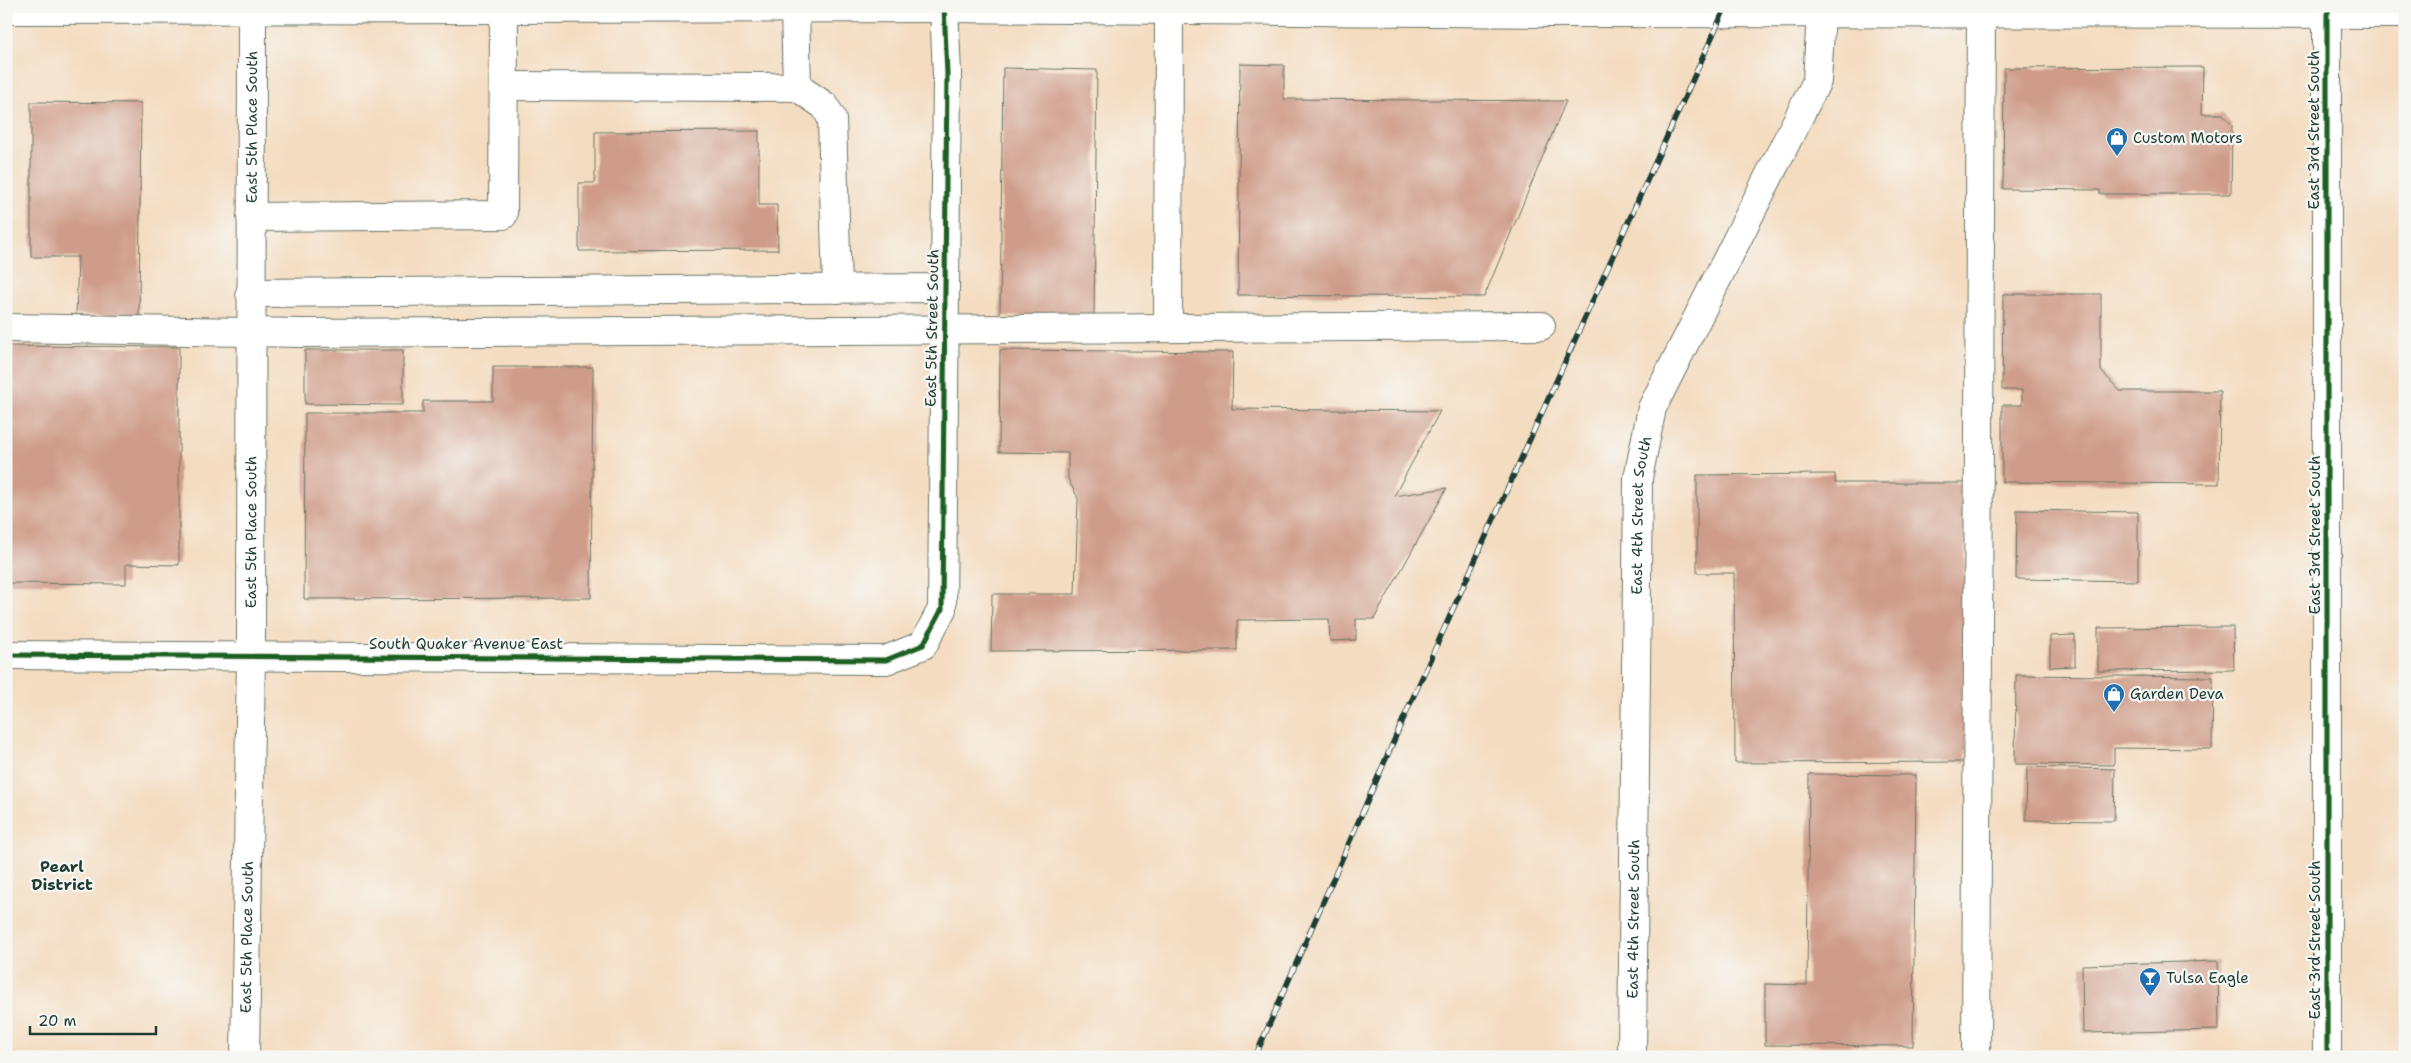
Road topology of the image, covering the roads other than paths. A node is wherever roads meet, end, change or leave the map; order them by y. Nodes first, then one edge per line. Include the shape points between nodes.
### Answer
1 (944, 7) edge
2 (252, 8) junction
3 (504, 9) junction
4 (795, 9) junction
5 (6, 10) edge
6 (1169, 10) junction
7 (1639, 10) edge
8 (2327, 10) edge
9 (1821, 14) junction
10 (1981, 14) junction
11 (2405, 14) edge
12 (504, 86) junction
13 (797, 87) junction
14 (251, 217) junction
15 (945, 288) junction
16 (836, 289) junction
17 (250, 293) junction
18 (1541, 326) dead end
19 (6, 328) edge
20 (1168, 328) junction
21 (945, 330) junction
22 (251, 332) junction
23 (923, 645) joint
24 (6, 655) edge
25 (251, 655) junction
26 (245, 1057) edge
27 (1632, 1057) edge
28 (1976, 1057) edge
29 (2327, 1057) edge

1 - 4 street
1 - 6 street
1 - 15 street, East 5th Street South via 947,74
2 - 3 street
2 - 5 street
2 - 14 street, East 5th Place South
3 - 4 street
3 - 12 street
4 - 13 street
6 - 7 street
6 - 20 street
7 - 9 street
8 - 10 street
8 - 11 street
8 - 29 street, East 3rd Street South
9 - 10 street
9 - 27 street, East 4th Street South via 1817,81 1652,408 1638,478
10 - 28 street
12 - 13 street
12 - 14 street via 503,215
13 - 16 street via 825,106 832,119
14 - 17 street, East 5th Place South
15 - 16 street
15 - 21 street, East 5th Street South
16 - 17 street
17 - 22 street, East 5th Place South
18 - 20 street
19 - 22 street
20 - 21 street
21 - 22 street
21 - 23 street, East 5th Street South via 942,610
22 - 25 street, East 5th Place South
23 - 25 street, South Quaker Avenue East via 886,660
24 - 25 street, South Quaker Avenue East
25 - 26 street, East 5th Place South

